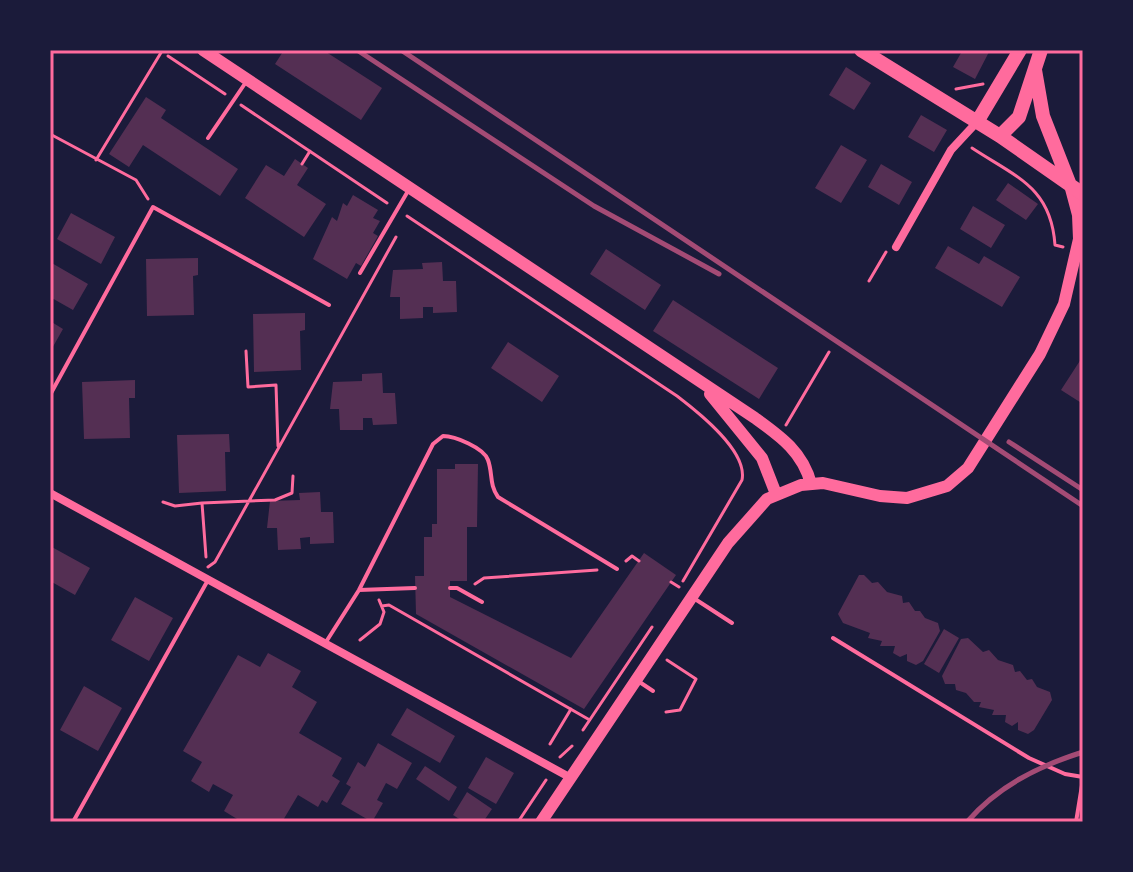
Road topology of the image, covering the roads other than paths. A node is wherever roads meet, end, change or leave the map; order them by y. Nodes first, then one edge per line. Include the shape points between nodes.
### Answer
1 (203, 50) edge
2 (861, 50) edge
3 (1020, 50) edge
4 (1041, 50) edge
5 (1035, 70) junction
6 (247, 80) junction
7 (977, 122) junction
8 (1000, 136) junction
9 (208, 138) dead end
10 (1070, 185) junction
11 (409, 189) junction
12 (1083, 194) edge
13 (896, 247) road end
14 (1083, 254) edge
15 (1075, 269) junction
16 (360, 273) dead end
17 (329, 305) dead end
18 (702, 386) junction
19 (50, 395) edge
20 (811, 484) junction
21 (50, 493) edge
22 (776, 494) junction
23 (617, 569) road end
24 (208, 580) junction
25 (415, 588) dead end
26 (450, 588) dead end
27 (359, 590) junction
28 (693, 598) junction
29 (482, 602) dead end
30 (732, 623) dead end
31 (833, 638) dead end
32 (326, 642) junction
33 (638, 681) junction
34 (653, 691) dead end
35 (571, 778) junction
36 (1083, 778) edge
37 (75, 822) edge
38 (541, 822) edge
39 (1076, 822) edge

1 - 6 main road
2 - 7 main road
3 - 7 main road
4 - 5 main road
5 - 8 main road via 1019,117
5 - 10 main road via 1043,116
6 - 9 lane
6 - 11 main road
7 - 8 main road
7 - 13 street via 960,140
8 - 10 main road
10 - 12 main road
10 - 15 main road via 1079,227
11 - 16 lane
11 - 18 main road
14 - 15 main road
15 - 20 main road via 1040,354 959,478 907,498
17 - 19 lane via 153,207
18 - 20 main road via 787,442
18 - 22 main road via 755,448
20 - 22 main road
21 - 24 street
22 - 28 main road via 740,526
23 - 27 lane via 498,497 484,453 443,436 433,444
24 - 32 street
24 - 37 lane
25 - 27 lane
26 - 29 lane
27 - 32 lane
28 - 30 lane
28 - 33 main road
31 - 36 lane via 1029,758
32 - 35 street
33 - 34 lane
33 - 35 main road
35 - 38 main road
36 - 39 lane

